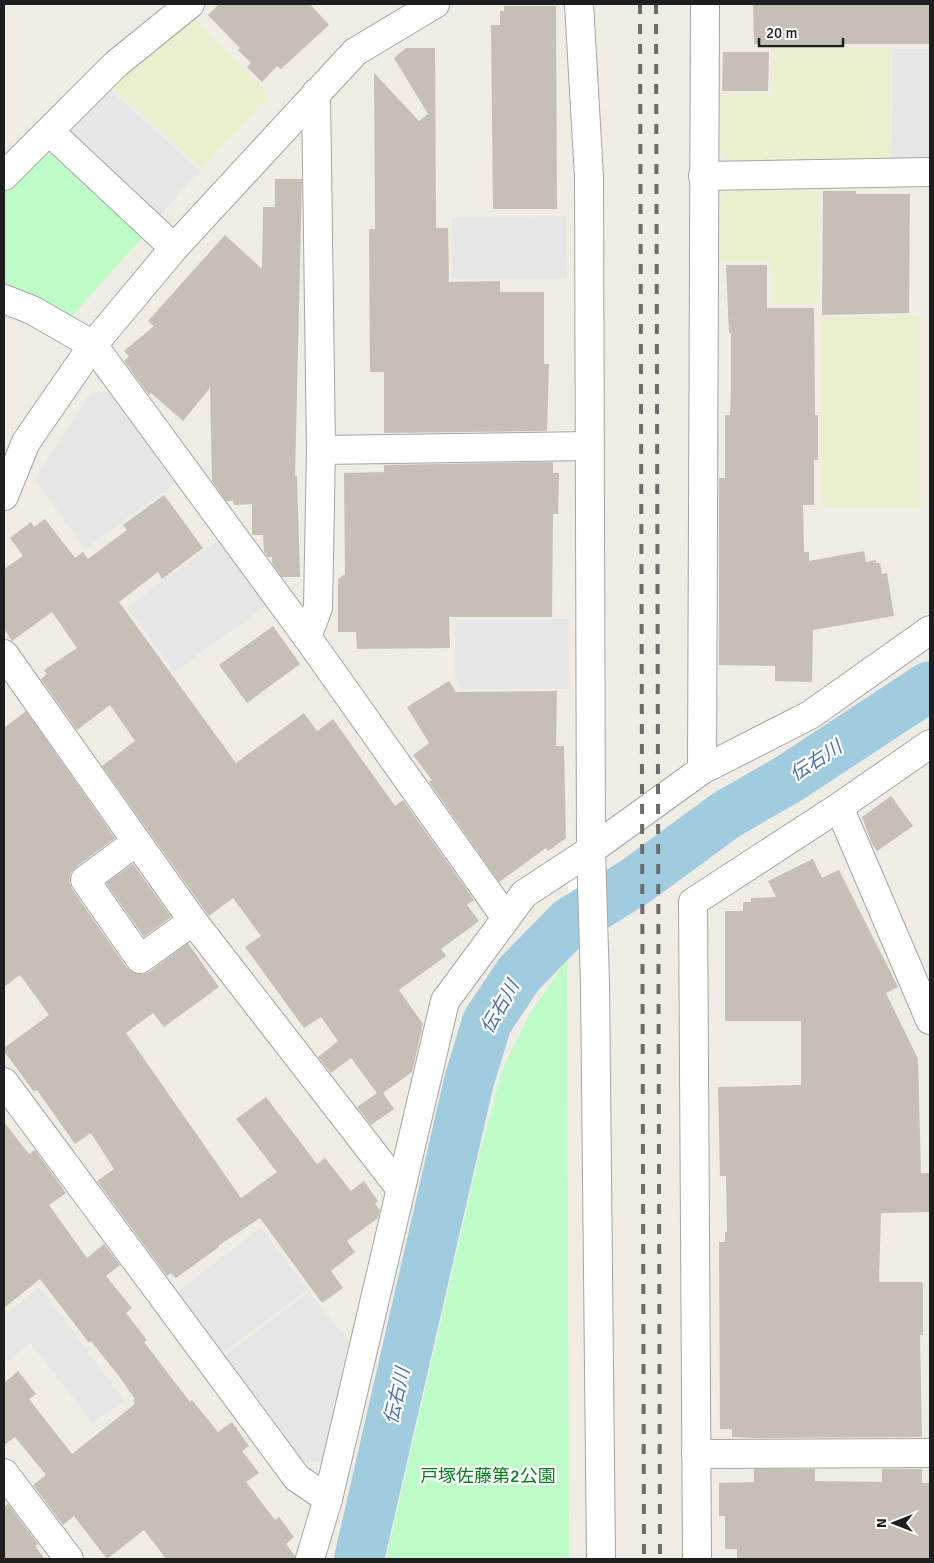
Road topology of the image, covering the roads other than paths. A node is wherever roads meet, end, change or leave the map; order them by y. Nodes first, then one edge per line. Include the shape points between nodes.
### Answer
1 (190, 4) edge
2 (435, 4) edge
3 (579, 4) edge
4 (705, 4) edge
5 (316, 93) junction
6 (50, 132) junction
7 (930, 172) edge
8 (4, 176) edge
9 (703, 176) junction
10 (174, 248) junction
11 (4, 299) edge
12 (93, 345) junction
13 (590, 446) junction
14 (321, 450) junction
15 (4, 496) edge
16 (930, 630) edge
17 (307, 637) junction
18 (4, 654) edge
19 (930, 744) edge
20 (702, 770) junction
21 (839, 807) junction
22 (136, 842) junction
23 (591, 860) junction
24 (506, 918) junction
25 (193, 921) junction
26 (930, 1020) edge
27 (4, 1082) edge
28 (400, 1188) junction
29 (930, 1453) edge
30 (696, 1454) junction
31 (4, 1472) edge
32 (328, 1499) junction
33 (68, 1559) edge
34 (310, 1559) edge
35 (601, 1559) edge
36 (697, 1559) edge

1 - 6 street via 116,64
2 - 5 street via 355,52
3 - 13 street via 589,177
4 - 9 street
5 - 10 street
5 - 14 street
6 - 8 street
6 - 10 street
7 - 9 street
9 - 20 street
10 - 12 street
11 - 12 street via 32,310
12 - 15 street via 26,442
12 - 17 street
13 - 14 street
13 - 23 street
14 - 17 street via 318,608
16 - 20 street via 810,715
17 - 24 street
18 - 22 street
19 - 21 street
20 - 23 street
21 - 26 street
21 - 30 street via 693,902
22 - 25 street
22 - 25 street via 84,880 140,959
23 - 24 street via 524,894
23 - 35 street
24 - 28 street via 445,1001
25 - 28 street
27 - 32 street via 297,1478
28 - 32 street
29 - 30 street
30 - 36 street
31 - 33 street
32 - 34 street

